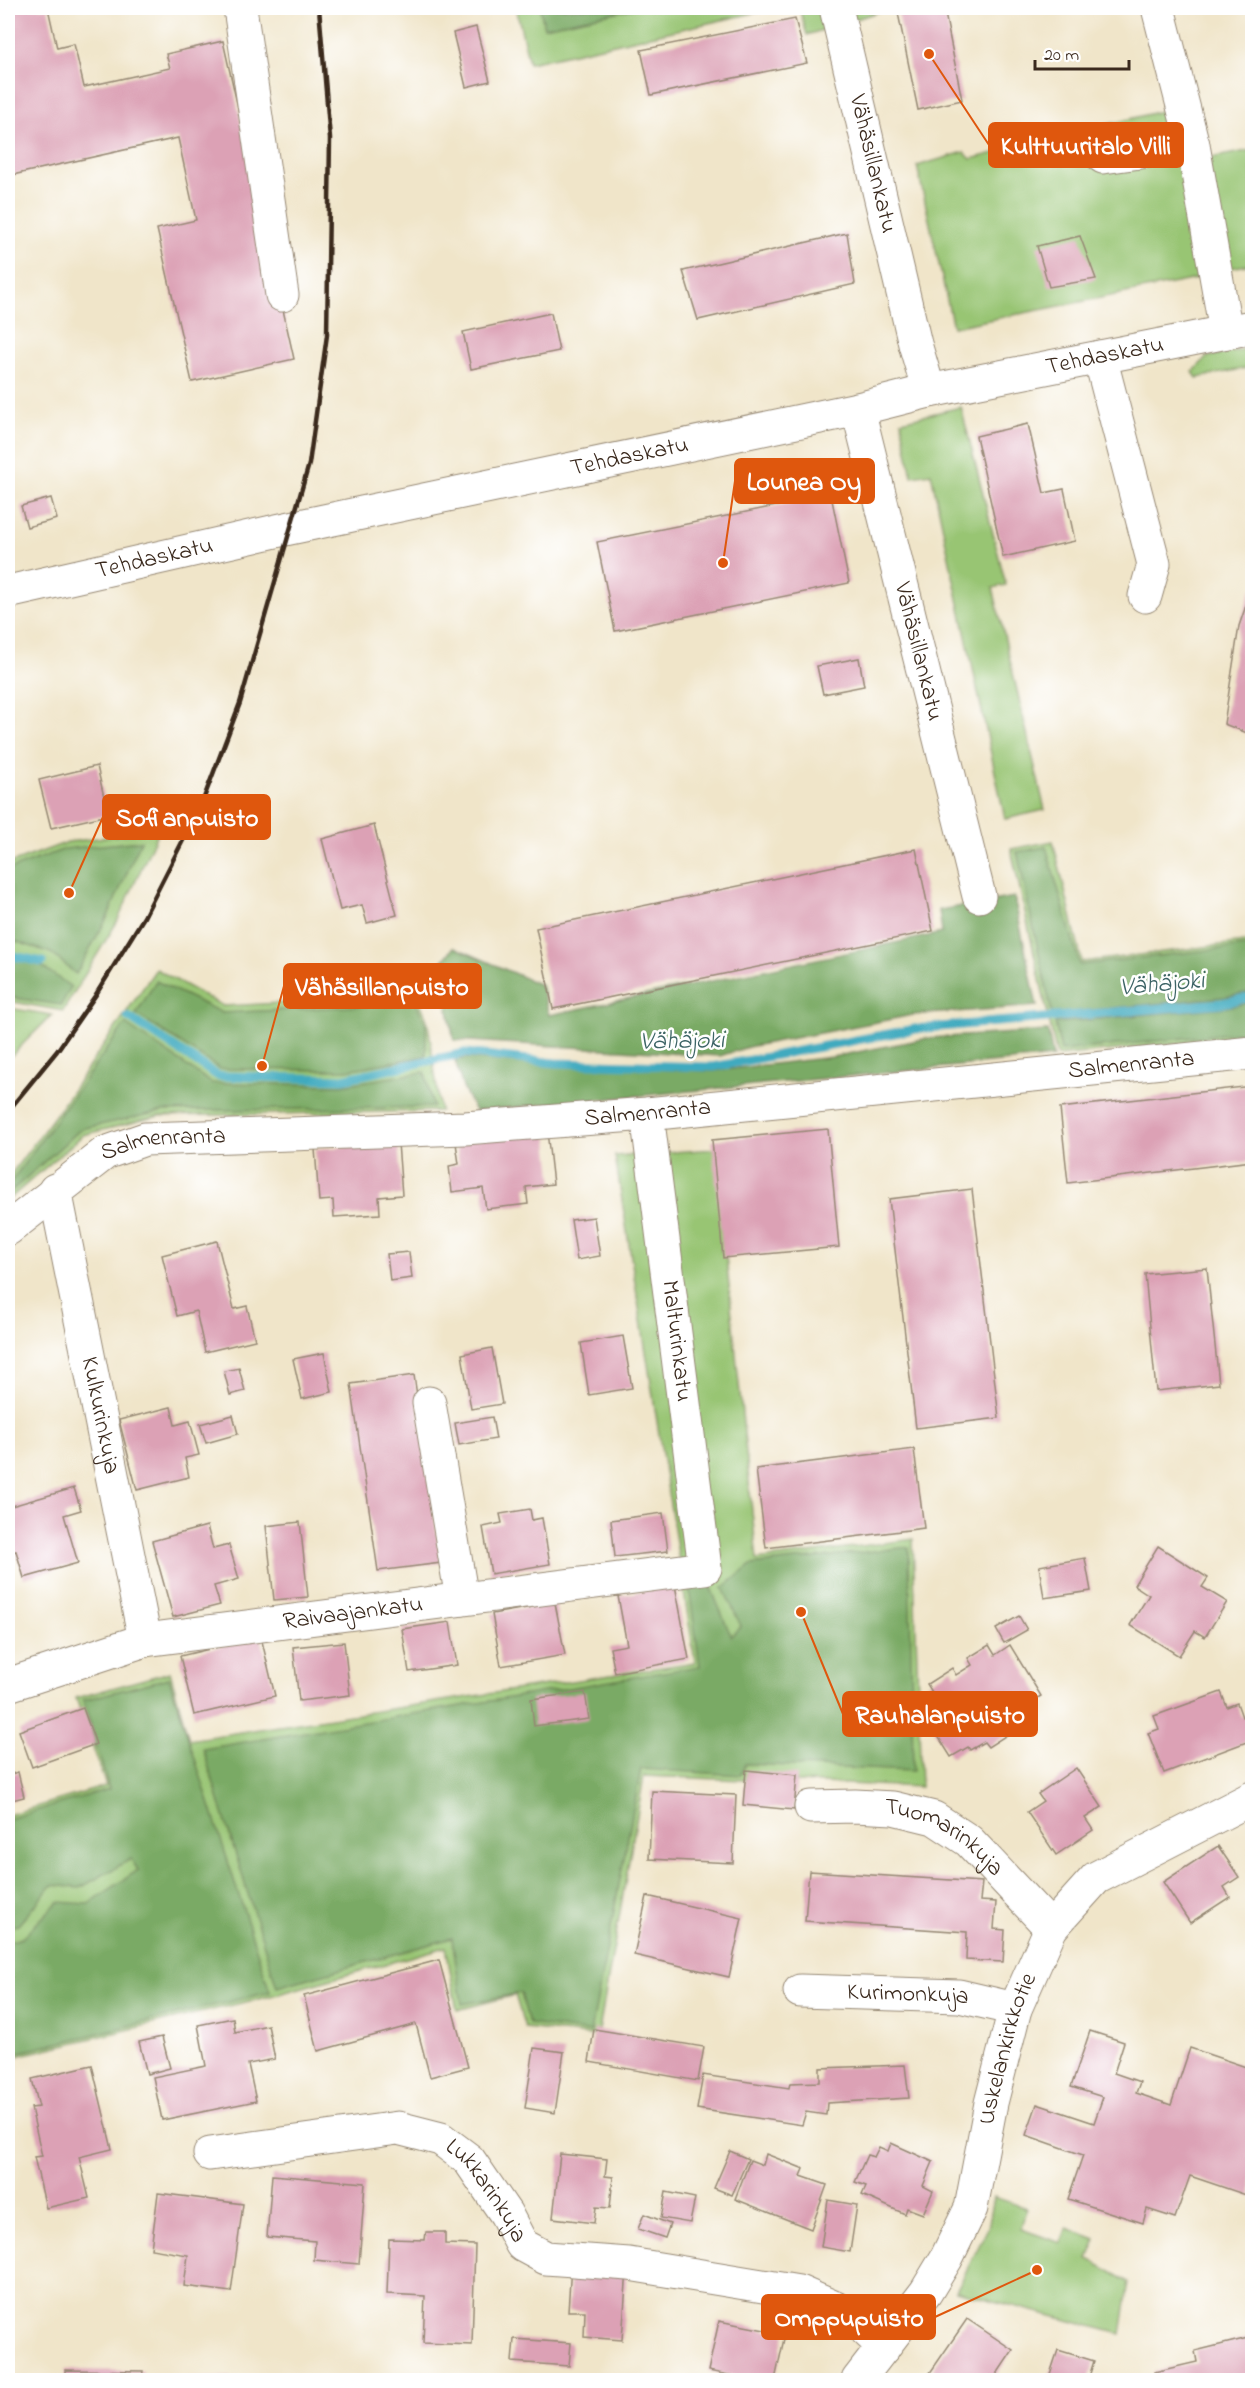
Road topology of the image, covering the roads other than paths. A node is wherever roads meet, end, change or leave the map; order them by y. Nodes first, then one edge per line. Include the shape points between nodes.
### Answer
1 (240, 8) edge
2 (836, 8) edge
3 (1158, 8) edge
4 (1193, 145) junction
5 (1103, 158) dead end
6 (282, 295) dead end
7 (1239, 330) edge
8 (1100, 357) junction
9 (929, 391) junction
10 (858, 409) junction
11 (8, 592) edge
12 (1145, 596) dead end
13 (979, 896) dead end
14 (1252, 1053) edge
15 (647, 1114) junction
16 (55, 1190) junction
17 (8, 1229) edge
18 (429, 1403) dead end
19 (705, 1568) joint
20 (462, 1599) junction
21 (145, 1640) junction
22 (8, 1685) edge
23 (1252, 1798) edge
24 (811, 1807) dead end
25 (1050, 1928) junction
26 (800, 1991) dead end
27 (1015, 2009) junction
28 (210, 2154) dead end
29 (884, 2346) junction
30 (858, 2380) edge

1 - 6 street
2 - 9 street, Vähäsillankatu
3 - 4 street
4 - 5 street
4 - 7 street
7 - 8 street, Tehdaskatu
8 - 9 street, Tehdaskatu
8 - 12 street via 1154,564
9 - 10 street, Tehdaskatu
10 - 11 street, Tehdaskatu via 276,531
10 - 13 street, Vähäsillankatu
14 - 15 street, Salmenranta
15 - 16 street, Salmenranta via 465,1128 145,1139 105,1153
15 - 19 street, Malturinkatu
16 - 17 street, Salmenranta
16 - 21 street, Kulkurinkuja
18 - 20 street
19 - 20 street, Raivaajankatu
20 - 21 street, Raivaajankatu
21 - 22 street, Raivaajankatu
23 - 25 street, Uskelankirkkotie via 1096,1878
24 - 25 street, Tuomarinkuja via 893,1808 934,1818 969,1841
25 - 27 street, Uskelankirkkotie
26 - 27 street, Kurimonkuja via 959,1996
27 - 29 street, Uskelankirkkotie via 991,2103 971,2208 926,2292
28 - 29 street, Lukkarinkuja via 398,2128 441,2139 469,2160 522,2245 546,2258 629,2264 799,2292 849,2314
29 - 30 street, Uskelankirkkotie

